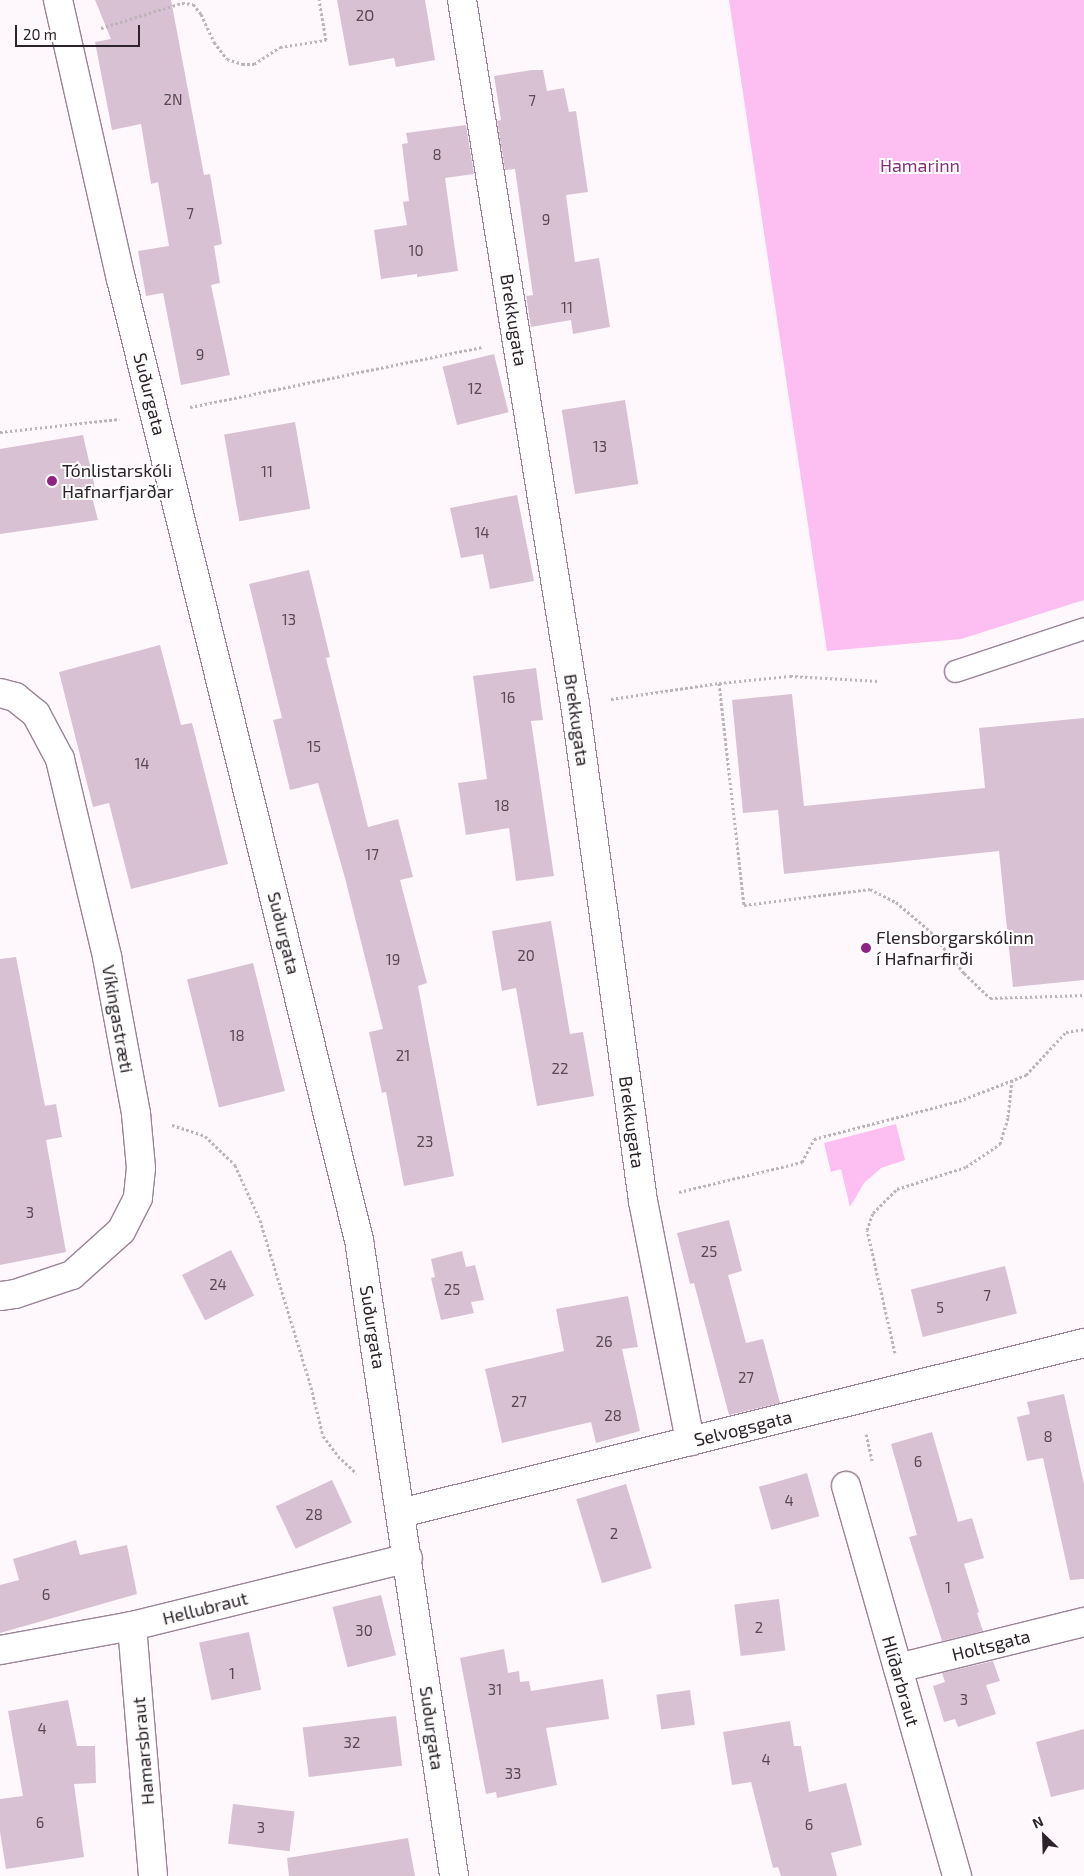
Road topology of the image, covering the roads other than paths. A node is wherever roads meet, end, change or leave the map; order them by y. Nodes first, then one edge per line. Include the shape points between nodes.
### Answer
1 (58, 0) edge
2 (462, 0) edge
3 (1084, 628) edge
4 (955, 671) dead end
5 (0, 693) edge
6 (0, 1296) edge
7 (1084, 1343) edge
8 (690, 1441) junction
9 (846, 1486) road end
10 (401, 1513) junction
11 (408, 1558) junction
12 (1084, 1622) edge
13 (132, 1626) junction
14 (0, 1650) edge
15 (898, 1668) junction
16 (153, 1876) edge
17 (454, 1876) edge
18 (957, 1876) edge

1 - 10 street, Suðurgata via 121,280 359,1240
2 - 8 street, Brekkugata via 576,704 643,1201
3 - 4 lane
5 - 6 street, Víkingastræti via 15,697 36,714 60,759 107,957 136,1114 141,1168 138,1198 121,1231 72,1275
7 - 8 street, Selvogsgata
8 - 10 street, Selvogsgata
9 - 15 street, Hlíðarbraut
10 - 11 street, Suðurgata
11 - 13 street, Hellubraut
11 - 17 street, Suðurgata
12 - 15 street, Holtsgata
13 - 14 street, Hellubraut
13 - 16 street, Hamarsbraut
15 - 18 street, Hlíðarbraut

